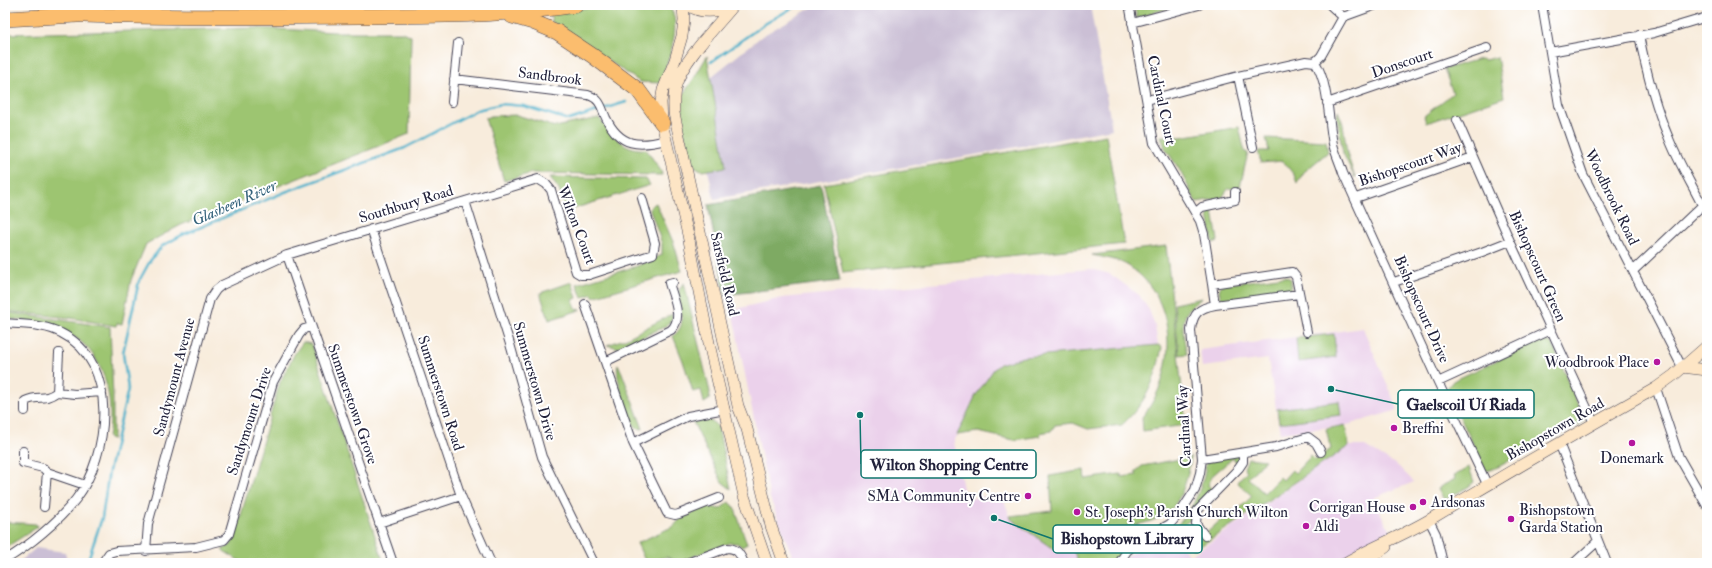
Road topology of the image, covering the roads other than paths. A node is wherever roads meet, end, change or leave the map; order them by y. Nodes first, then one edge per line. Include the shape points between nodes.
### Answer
1 (374, 5) edge
2 (576, 5) edge
3 (683, 5) edge
4 (688, 5) edge
5 (733, 5) edge
6 (1199, 5) edge
7 (1330, 5) edge
8 (1376, 5) edge
9 (1542, 5) edge
10 (1130, 9) dead end
11 (503, 13) junction
12 (84, 15) junction
13 (1343, 18) junction
14 (1707, 18) edge
15 (5, 19) edge
16 (1132, 23) junction
17 (1639, 36) junction
18 (458, 43) dead end
19 (1487, 48) dead end
20 (1550, 52) junction
21 (1315, 62) junction
22 (1238, 76) junction
23 (454, 78) junction
24 (1147, 100) junction
25 (452, 102) dead end
26 (1327, 103) junction
27 (1457, 120) dead end
28 (662, 123) junction
29 (666, 140) junction
30 (1253, 147) dead end
31 (1473, 157) junction
32 (533, 180) joint
33 (1235, 196) dead end
34 (642, 198) dead end
35 (1356, 198) junction
36 (465, 201) junction
37 (1705, 203) edge
38 (1196, 212) junction
39 (371, 229) junction
40 (1510, 241) junction
41 (287, 255) junction
42 (1633, 271) junction
43 (673, 282) dead end
44 (1394, 282) junction
45 (1212, 284) junction
46 (1299, 294) junction
47 (585, 304) dead end
48 (1215, 306) junction
49 (5, 323) edge
50 (311, 327) junction
51 (1551, 330) junction
52 (1307, 332) dead end
53 (1707, 346) edge
54 (59, 353) dead end
55 (605, 362) junction
56 (1682, 366) junction
57 (1707, 370) edge
58 (1438, 382) junction
59 (1656, 388) junction
60 (56, 392) junction
61 (102, 392) junction
62 (725, 409) junction
63 (25, 411) dead end
64 (1594, 424) junction
65 (633, 443) junction
66 (1559, 444) junction
67 (23, 451) dead end
68 (1321, 452) dead end
69 (1243, 453) junction
70 (1202, 459) junction
71 (47, 472) junction
72 (1487, 484) junction
73 (85, 485) junction
74 (461, 496) junction
75 (719, 498) dead end
76 (1707, 506) edge
77 (44, 507) dead end
78 (1429, 520) junction
79 (379, 523) junction
80 (1411, 530) junction
81 (1205, 536) dead end
82 (1598, 541) junction
83 (146, 551) junction
84 (5, 560) edge
85 (102, 563) edge
86 (393, 563) edge
87 (491, 563) edge
88 (594, 563) edge
89 (687, 563) edge
90 (744, 563) edge
91 (767, 563) edge
92 (784, 563) edge
93 (1119, 563) edge
94 (1345, 563) edge
95 (1364, 563) edge
96 (1443, 563) edge
97 (1574, 563) edge
98 (1607, 563) edge

1 - 12 highway
2 - 11 highway
3 - 28 main road, Sarsfield Road via 682,36 663,90
4 - 5 main road via 699,11 712,12
5 - 92 main road, Sarsfield Road via 682,73 676,85 674,113 738,406 747,429 771,526
6 - 16 street
7 - 13 street
8 - 13 street
9 - 20 street, Woodbrook Road
10 - 16 street, Cardinal Court
11 - 12 highway via 185,18
11 - 28 highway via 557,32 593,56 638,90
12 - 15 highway
13 - 21 street
14 - 17 street
16 - 24 street, Cardinal Court
17 - 20 street
17 - 37 street via 1648,77 1670,142
18 - 23 street
19 - 26 street, Donscourt
20 - 42 street, Woodbrook Road via 1559,105 1583,174
21 - 22 street via 1306,61
21 - 26 street
22 - 24 street
22 - 30 street
23 - 25 street
23 - 29 street, Sandbrook via 588,95 597,99 615,131 629,143 640,145
24 - 38 street, Cardinal Court via 1156,149
26 - 35 street, Bishopscourt Drive via 1333,145
27 - 31 street, Bishopscourt Green
28 - 29 main road, Sarsfield Road
29 - 62 main road, Sarsfield Road
31 - 35 street, Bishopscourt Way
31 - 40 street, Bishopscourt Green
32 - 34 street, Wilton Court via 541,180 551,190 576,272 585,276 653,254 655,243
32 - 36 street, Southbury Road
33 - 38 street via 1202,207
35 - 44 street, Bishopscourt Drive
36 - 39 street, Southbury Road
36 - 88 street, Summerstown Drive via 542,457
37 - 42 street
38 - 45 street, Cardinal Court via 1204,234
39 - 41 street, Southbury Road
39 - 74 street, Summerstown Road
40 - 44 street
40 - 51 street, Bishopscourt Green
41 - 50 street, Summerstown Grove
41 - 83 street, Sandymount Avenue via 222,285 212,294 148,524
42 - 56 street, Woodbrook Road
43 - 55 street via 669,283 678,316 675,326 670,331
44 - 58 street, Bishopscourt Drive
45 - 46 street via 1292,272 1296,277
45 - 48 street, Cardinal Court
46 - 48 street
46 - 52 street
47 - 55 street
48 - 70 street, Cardinal Way via 1200,309 1195,314 1192,324
49 - 61 street via 50,329 69,338 86,354 99,379
50 - 79 street, Summerstown Grove
50 - 83 street, Sandymount Drive via 304,329 299,335 273,382 229,534 216,544
51 - 58 street
51 - 64 street, Bishopscourt Green
53 - 56 main road, Bishopstown Road
54 - 60 street
55 - 65 street
56 - 57 main road
56 - 59 main road, Bishopstown Road
58 - 72 street, Bishopscourt Drive
59 - 64 main road, Bishopstown Road
59 - 76 street via 1679,457
60 - 61 street
60 - 63 street via 47,398 33,397 25,401
61 - 73 street via 105,406 103,422 94,468
62 - 65 street via 688,416
62 - 91 main road, Sarsfield Road via 744,496
64 - 66 main road, Bishopstown Road
65 - 75 street via 667,513 679,514
66 - 72 main road, Bishopstown Road
66 - 82 street
67 - 71 street via 23,463 43,468
68 - 69 street via 1316,443 1308,438
69 - 70 street
69 - 81 street via 1243,462 1239,468 1197,511 1196,524
70 - 93 street, Cardinal Way via 1195,490 1180,513 1170,524 1127,551
71 - 73 street
71 - 77 street
72 - 78 main road, Bishopstown Road
73 - 84 street via 64,513
74 - 79 street
74 - 87 street, Summerstown Road
78 - 80 main road, Bishopstown Road
78 - 96 street via 1436,534
79 - 86 street, Summerstown Grove
80 - 94 main road, Bishopstown Road
80 - 95 main road, Bishopstown Road
82 - 97 street
82 - 98 street
83 - 85 street via 116,551 105,556
89 - 90 street via 733,548 738,551

